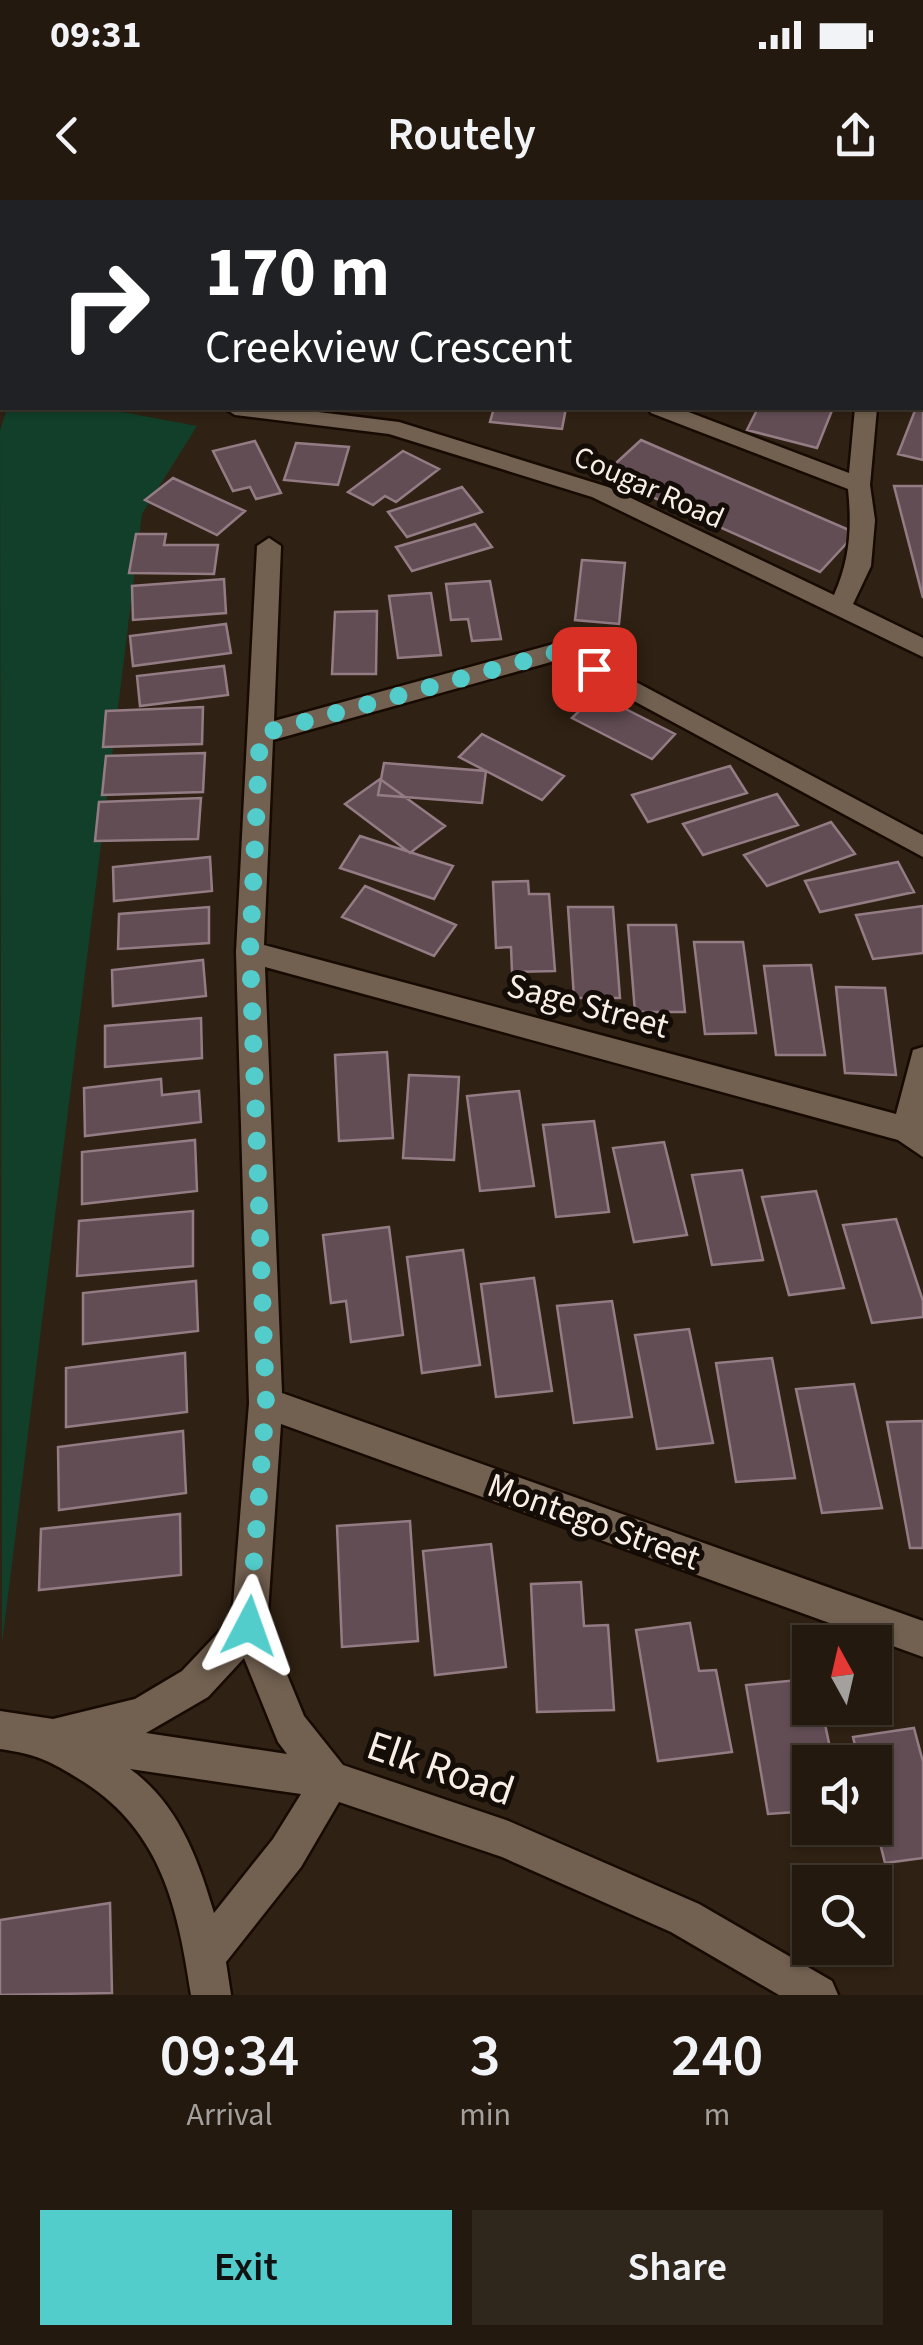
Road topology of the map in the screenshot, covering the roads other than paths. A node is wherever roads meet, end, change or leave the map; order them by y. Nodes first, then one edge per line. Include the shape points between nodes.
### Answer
1 (278, 410) edge
2 (664, 410) edge
3 (866, 410) edge
4 (859, 485) junction
5 (269, 546) dead end
6 (840, 609) junction
7 (923, 648) edge
8 (260, 734) junction
9 (923, 848) edge
10 (250, 952) junction
11 (923, 1060) edge
12 (915, 1137) edge
13 (266, 1403) junction
14 (249, 1626) junction
15 (923, 1639) edge
16 (0, 1730) edge
17 (47, 1737) junction
18 (331, 1780) junction
19 (206, 1955) junction
20 (211, 1995) edge
21 (818, 1995) edge

1 - 6 street, Cougar Road via 391,428 600,492
2 - 4 street
3 - 4 street
4 - 6 street via 859,566
5 - 8 street
6 - 7 street, Cougar Road
8 - 9 street via 561,651
8 - 10 street
10 - 12 street, Sage Street
10 - 13 street
11 - 12 street
13 - 14 street
13 - 15 street, Montego Street
14 - 17 street via 195,1684 142,1716
14 - 18 street via 291,1729
16 - 17 street, Elk Road
17 - 18 street, Elk Road
17 - 19 street via 138,1799 167,1838
18 - 19 street via 286,1854
18 - 21 street, Elk Road via 506,1838 685,1918
19 - 20 street

